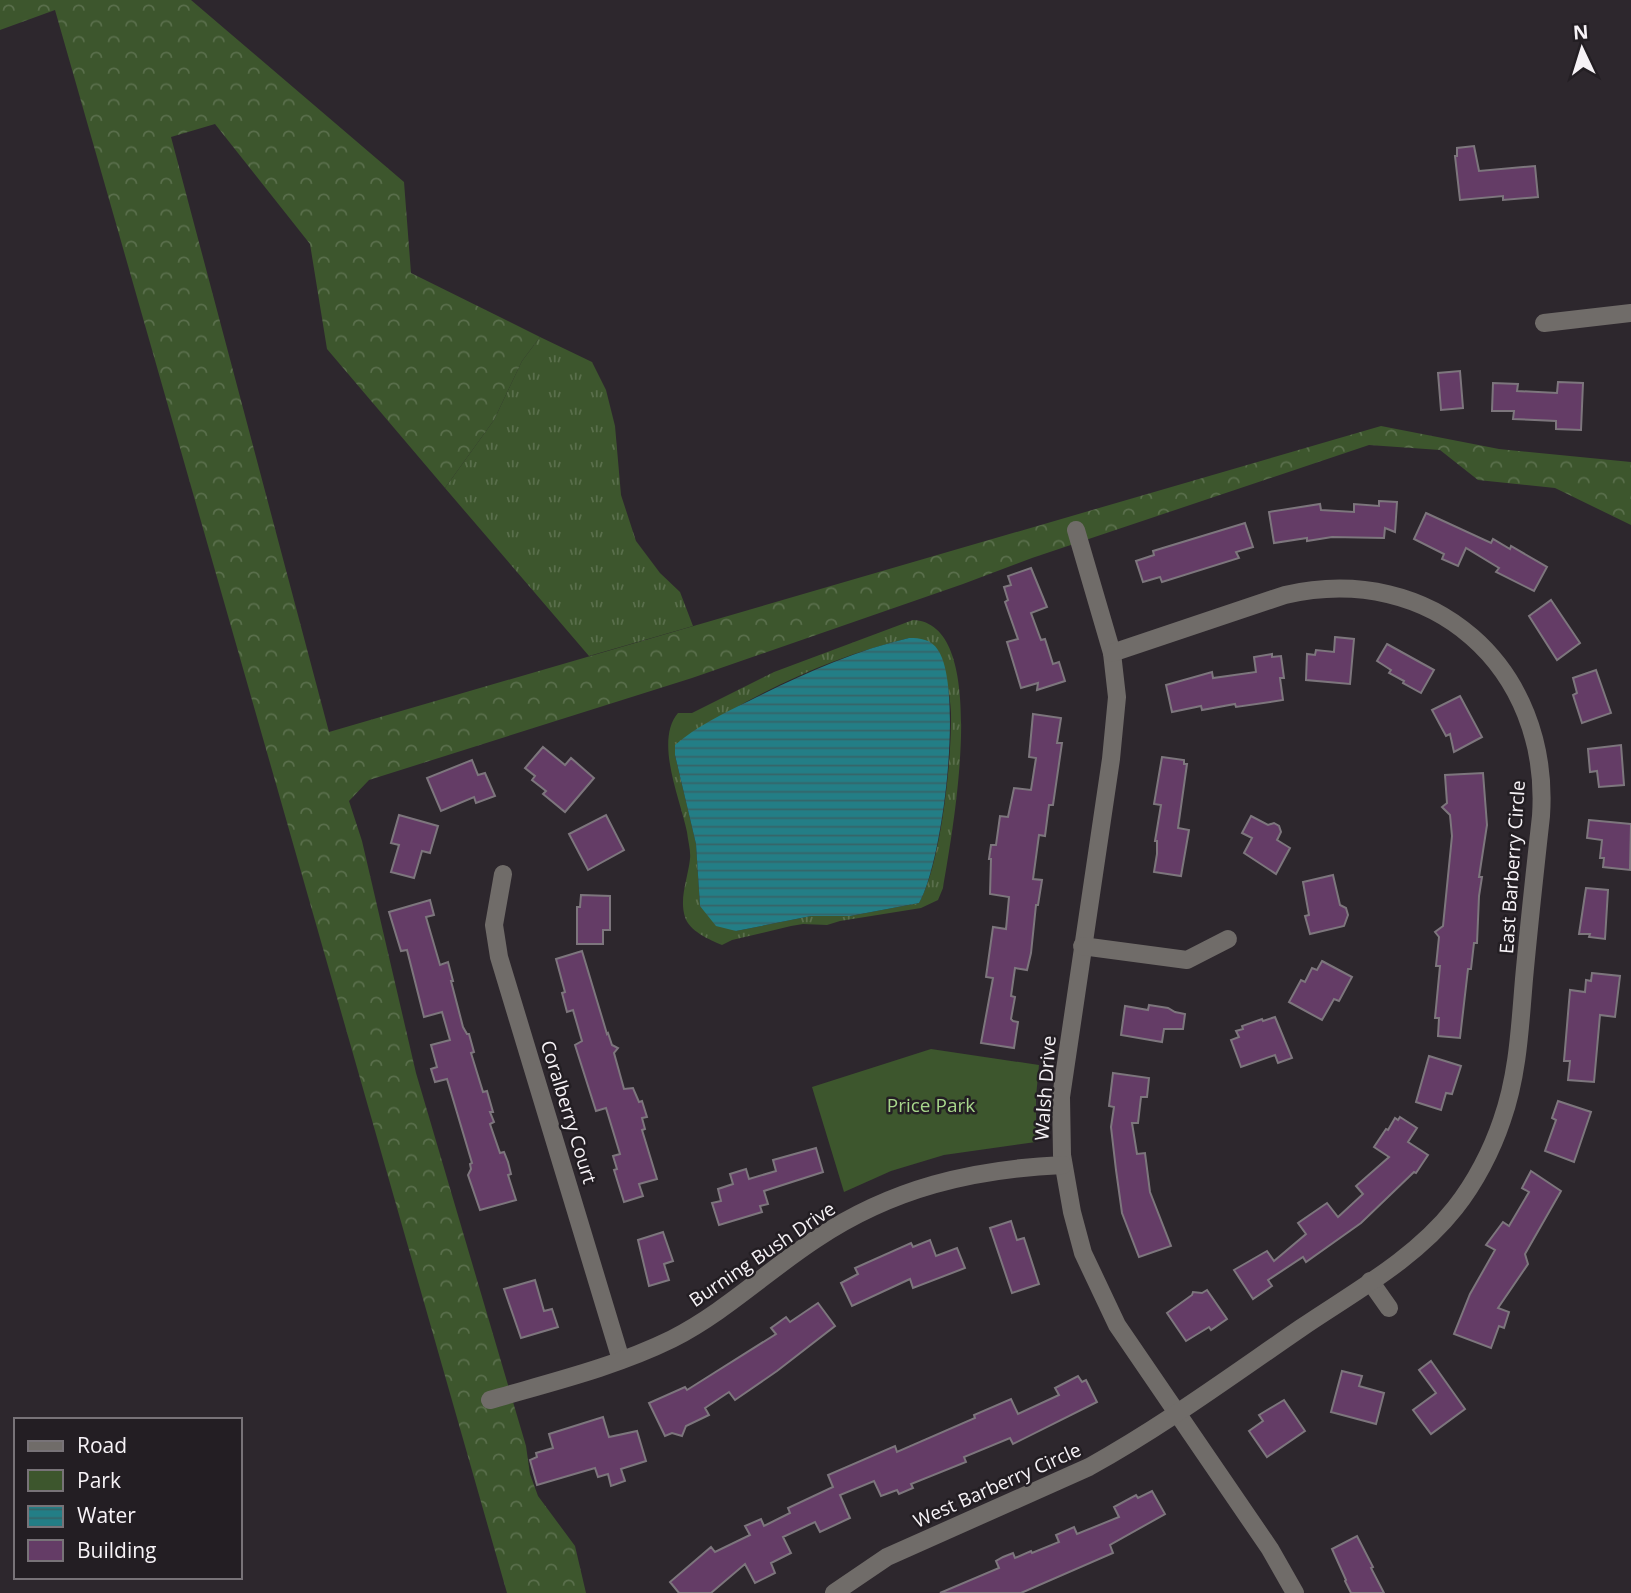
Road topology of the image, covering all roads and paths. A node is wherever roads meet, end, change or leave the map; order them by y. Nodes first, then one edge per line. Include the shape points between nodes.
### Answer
1 (1631, 313) edge
2 (1544, 323) dead end
3 (1076, 530) dead end
4 (1112, 653) junction
5 (503, 874) dead end
6 (1228, 939) dead end
7 (1082, 946) junction
8 (1063, 1165) junction
9 (1370, 1281) junction
10 (1390, 1308) dead end
11 (621, 1360) junction
12 (491, 1401) dead end
13 (1177, 1413) junction
14 (834, 1593) edge
15 (1294, 1593) edge

1 - 2 street
3 - 4 street, Walsh Drive
4 - 7 street, Walsh Drive via 1117,697 1114,737
4 - 9 street, East Barberry Circle via 1304,590 1359,589 1403,599 1455,622 1497,662 1524,705 1539,761 1541,806 1510,1093 1495,1138 1454,1209 1406,1255
5 - 11 street, Coralberry Court via 494,925 499,957
6 - 7 street via 1187,960
7 - 8 street, Walsh Drive via 1061,1097
8 - 11 street, Burning Bush Drive via 981,1173 929,1185 868,1208 816,1239 723,1309 674,1338
8 - 13 street, Walsh Drive via 1079,1241 1094,1278 1117,1325
9 - 10 street
9 - 13 street, East Barberry Circle
11 - 12 street, Burning Bush Drive
13 - 14 street, West Barberry Circle via 1089,1467 887,1557
13 - 15 street, Walsh Drive via 1270,1549

